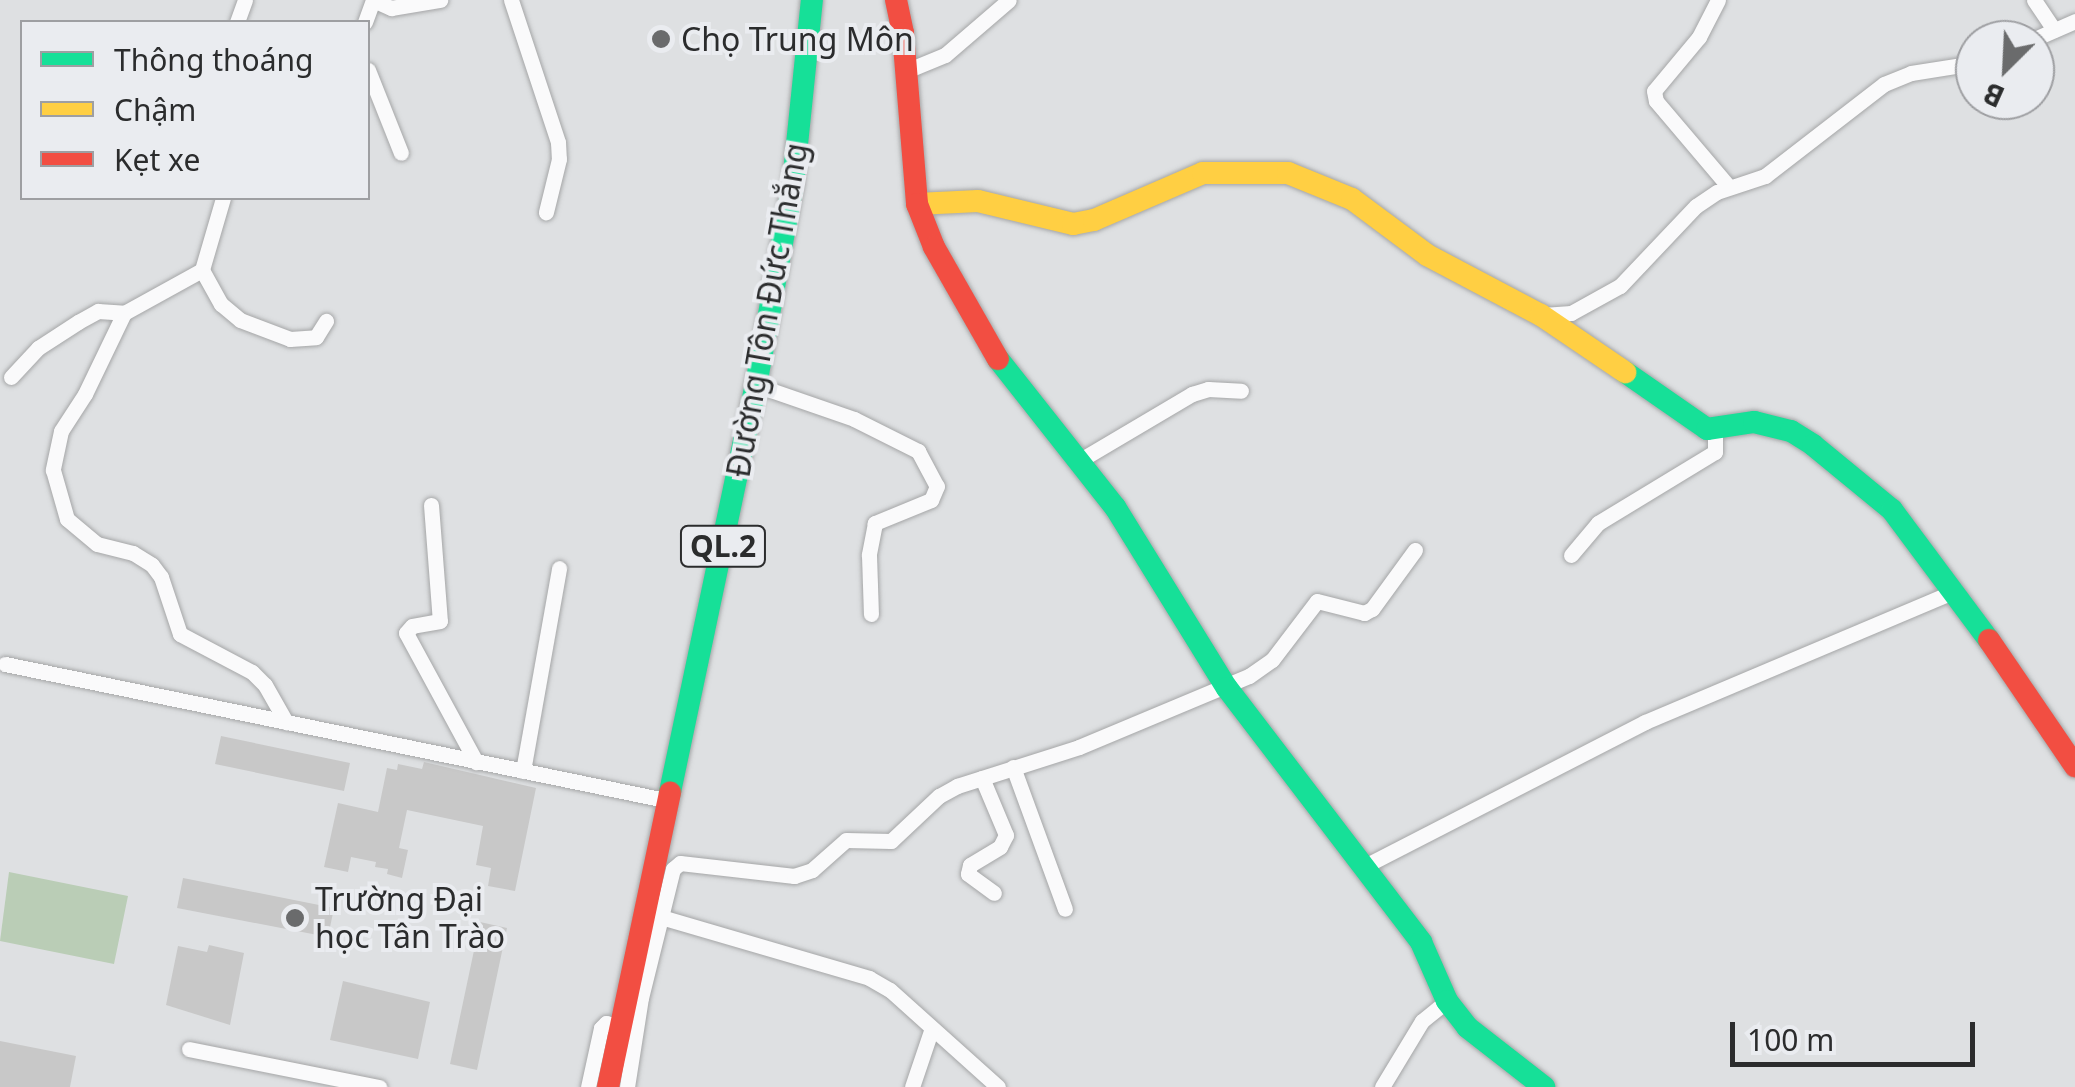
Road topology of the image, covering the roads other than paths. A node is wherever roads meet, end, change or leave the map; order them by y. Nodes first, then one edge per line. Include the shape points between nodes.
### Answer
1 (373, 0) edge
2 (440, 0) edge
3 (512, 0) edge
4 (812, 0) edge
5 (896, 0) edge
6 (1009, 0) edge
7 (1718, 0) edge
8 (1955, 65) edge
9 (906, 71) junction
10 (370, 75) edge
11 (401, 153) dead end
12 (1729, 187) junction
13 (222, 200) edge
14 (917, 204) junction
15 (546, 212) dead end
16 (202, 270) junction
17 (124, 313) junction
18 (1541, 315) junction
19 (326, 322) dead end
20 (10, 377) dead end
21 (756, 385) junction
22 (1241, 391) dead end
23 (1715, 431) junction
24 (1078, 462) junction
25 (431, 505) dead end
26 (1415, 550) dead end
27 (1571, 555) dead end
28 (559, 568) dead end
29 (1955, 591) junction
30 (871, 614) dead end
31 (6, 664) dead end
32 (1227, 688) junction
33 (286, 722) junction
34 (476, 762) junction
35 (2075, 766) edge
36 (1013, 767) junction
37 (523, 771) junction
38 (982, 778) junction
39 (670, 801) junction
40 (1361, 868) junction
41 (994, 894) dead end
42 (1065, 909) dead end
43 (661, 917) junction
44 (1447, 1001) junction
45 (628, 1028) junction
46 (932, 1030) junction
47 (190, 1049) dead end
48 (379, 1087) edge
49 (588, 1087) edge
50 (608, 1087) edge
51 (627, 1087) edge
52 (912, 1087) edge
53 (998, 1087) edge
54 (1382, 1087) edge
55 (1544, 1087) edge

1 - 2 street via 391,8
3 - 15 street via 558,142
4 - 21 main road, Đường Tôn Đức Thắng / QL.2 via 793,182
5 - 9 main road
6 - 9 street via 945,55
7 - 12 street via 1699,37 1654,91
8 - 12 street via 1884,84 1788,162
9 - 14 main road
10 - 11 street
12 - 18 street via 1683,218 1620,286 1571,313
13 - 16 street
14 - 18 main road via 978,201 1073,224 1203,173 1272,170 1352,199 1426,254
14 - 24 main road via 987,344
16 - 17 street
16 - 19 street via 221,304 240,320 301,340 316,337
17 - 20 street via 88,316 38,348
17 - 33 street via 58,442 53,470 67,519 98,544 152,565 180,634 252,672
18 - 23 main road
21 - 30 street via 854,418 918,451 938,486 932,500 875,523 868,555
21 - 39 main road, Đường Tôn Đức Thắng / QL.2
22 - 24 street via 1192,394
23 - 27 street via 1715,452 1598,522
23 - 29 main road via 1754,422 1813,444 1892,510
24 - 32 main road via 1115,507
25 - 34 street via 440,620 406,632
26 - 32 street via 1372,609 1318,602 1272,660
28 - 37 street
29 - 35 main road
29 - 40 street via 1645,722
31 - 33 street
32 - 36 street
32 - 40 main road
33 - 34 street
34 - 37 street
36 - 38 street
36 - 42 street
37 - 39 street
38 - 41 street via 1006,835 970,864 968,874
38 - 43 street via 938,796 891,841 846,840 812,870 794,876 680,862
39 - 45 main road, Đường Tôn Đức Thắng / QL.2
40 - 44 main road via 1421,942
43 - 45 street
43 - 46 street via 869,978
44 - 54 street via 1422,1021
44 - 55 main road via 1467,1027
45 - 49 street via 601,1028
45 - 50 main road, Đường Tôn Đức Thắng / QL.2
45 - 51 street
46 - 52 street
46 - 53 street
47 - 48 street

